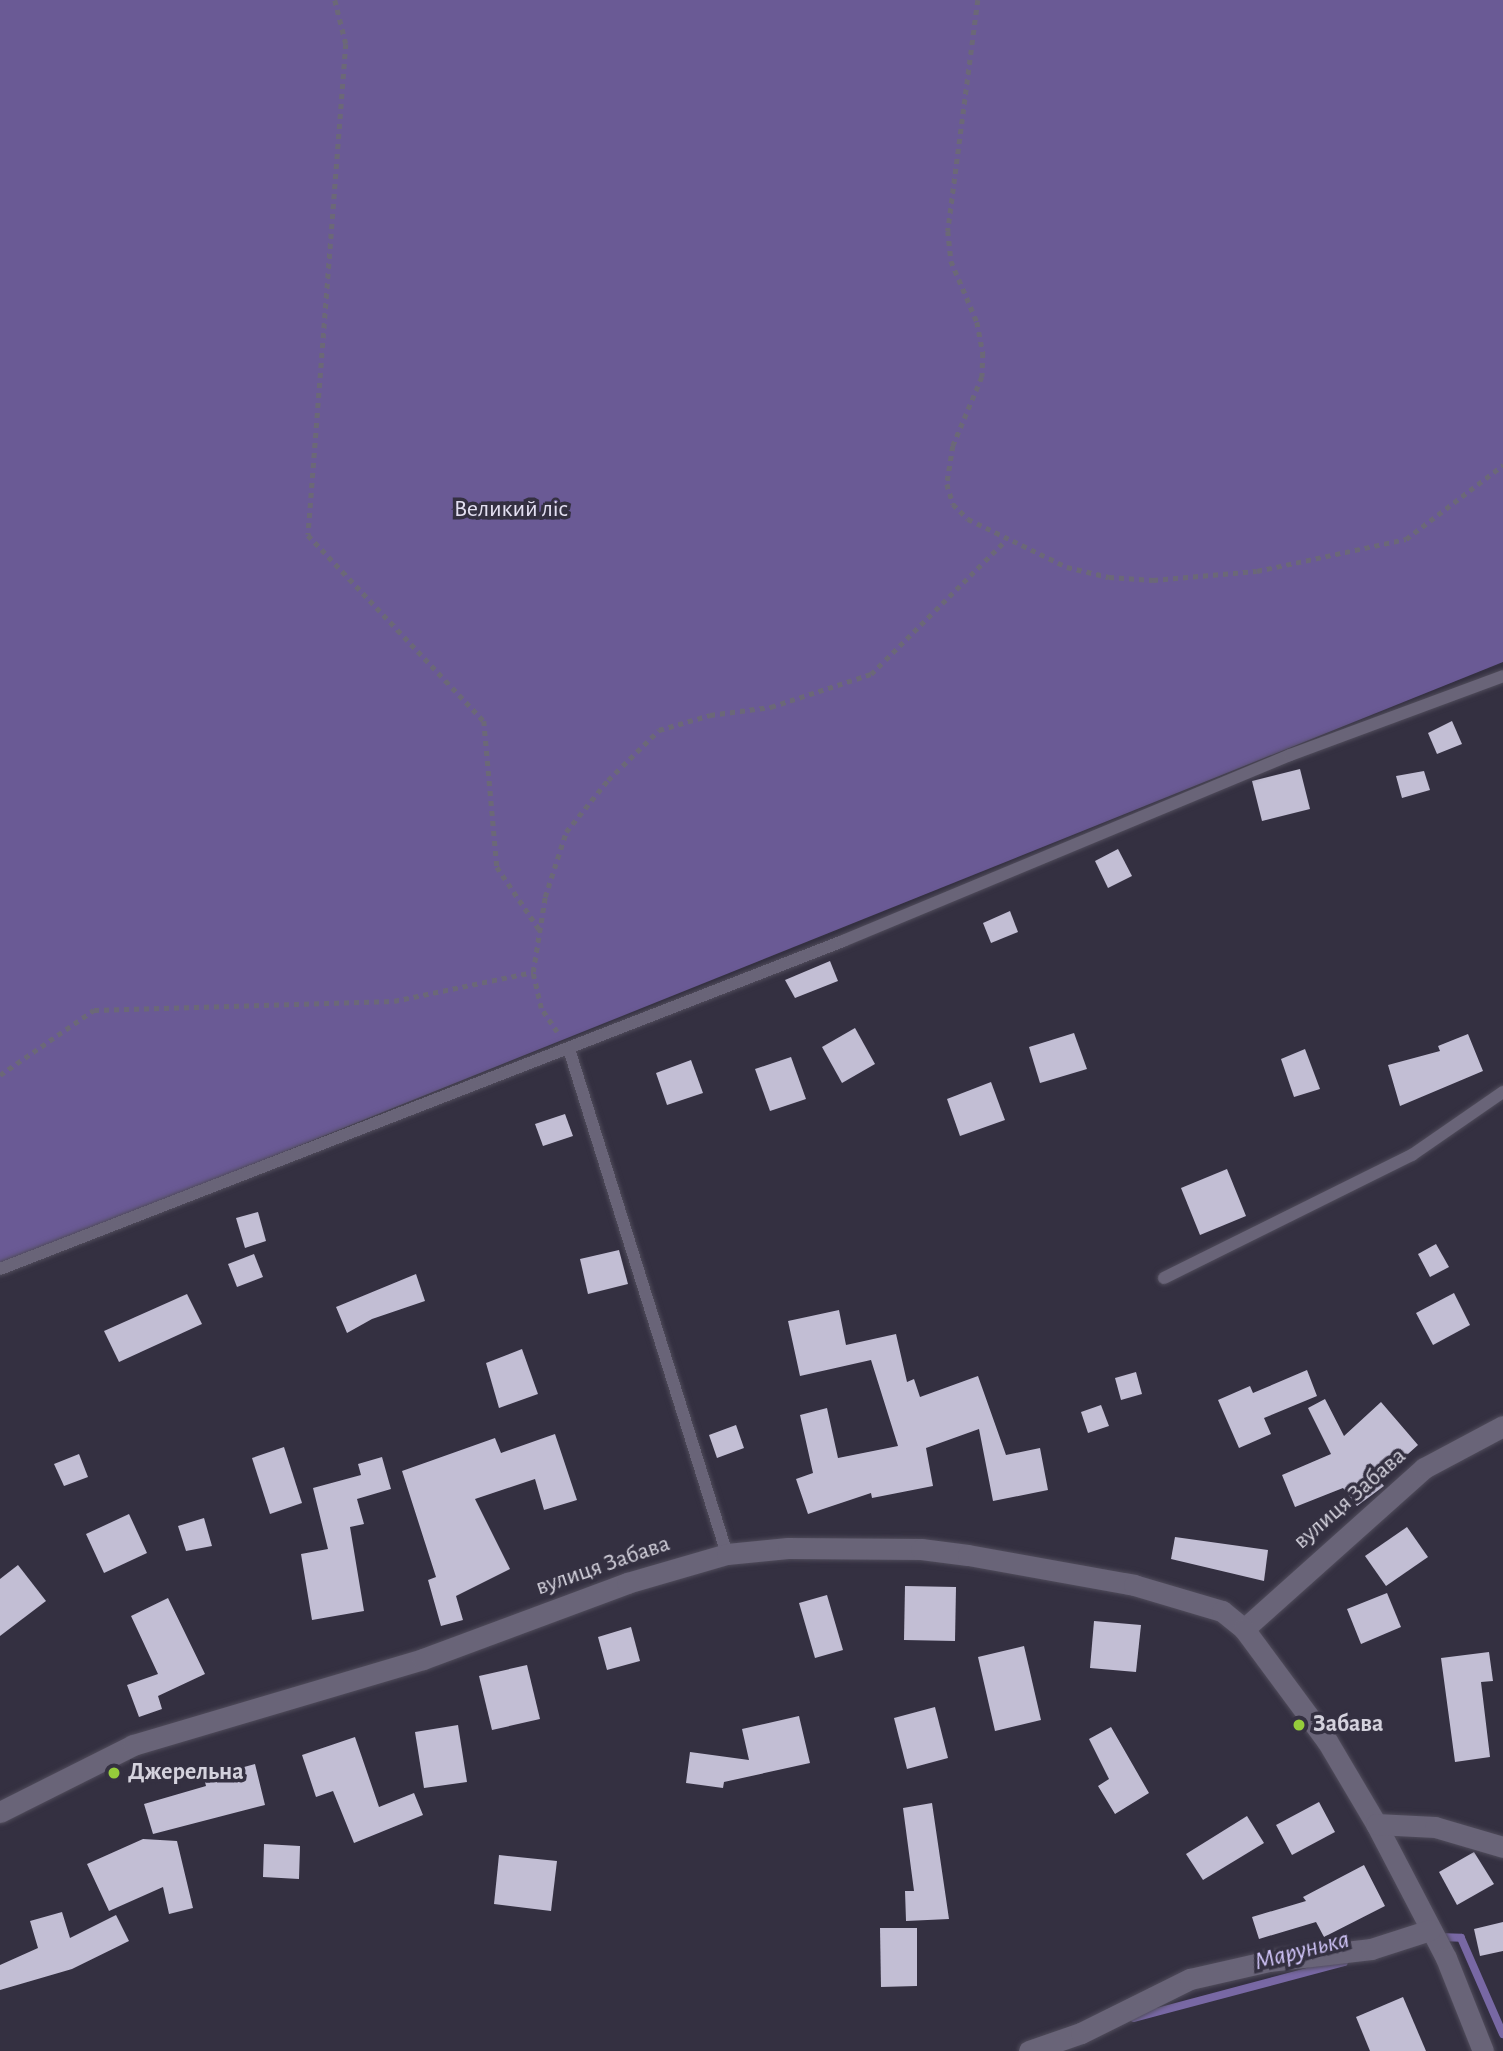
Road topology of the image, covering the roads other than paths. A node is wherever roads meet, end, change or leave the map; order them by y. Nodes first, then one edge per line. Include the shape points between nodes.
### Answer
1 (1503, 676) edge
2 (569, 1049) junction
3 (1503, 1092) edge
4 (0, 1269) edge
5 (1164, 1278) dead end
6 (1503, 1426) edge
7 (727, 1554) junction
8 (1244, 1629) junction
9 (0, 1812) edge
10 (1376, 1824) junction
11 (1503, 1847) edge
12 (1431, 1933) junction
13 (1029, 2051) edge
14 (1483, 2051) edge

1 - 2 lane via 1290,755
2 - 4 lane
2 - 7 lane
3 - 5 lane via 1412,1155
6 - 8 street, вулиця Забава via 1424,1468
7 - 8 street, вулиця Забава via 788,1548 921,1549 968,1555 1135,1586 1222,1611
7 - 9 street, вулиця Забава via 627,1583 423,1659 133,1745
8 - 10 street, вулиця Забава via 1327,1741
10 - 11 street via 1435,1827
10 - 12 street, вулиця Забава
12 - 13 street via 1371,1949 1269,1961 1190,1979 1081,2033
12 - 14 street, вулиця Забава via 1446,1958

